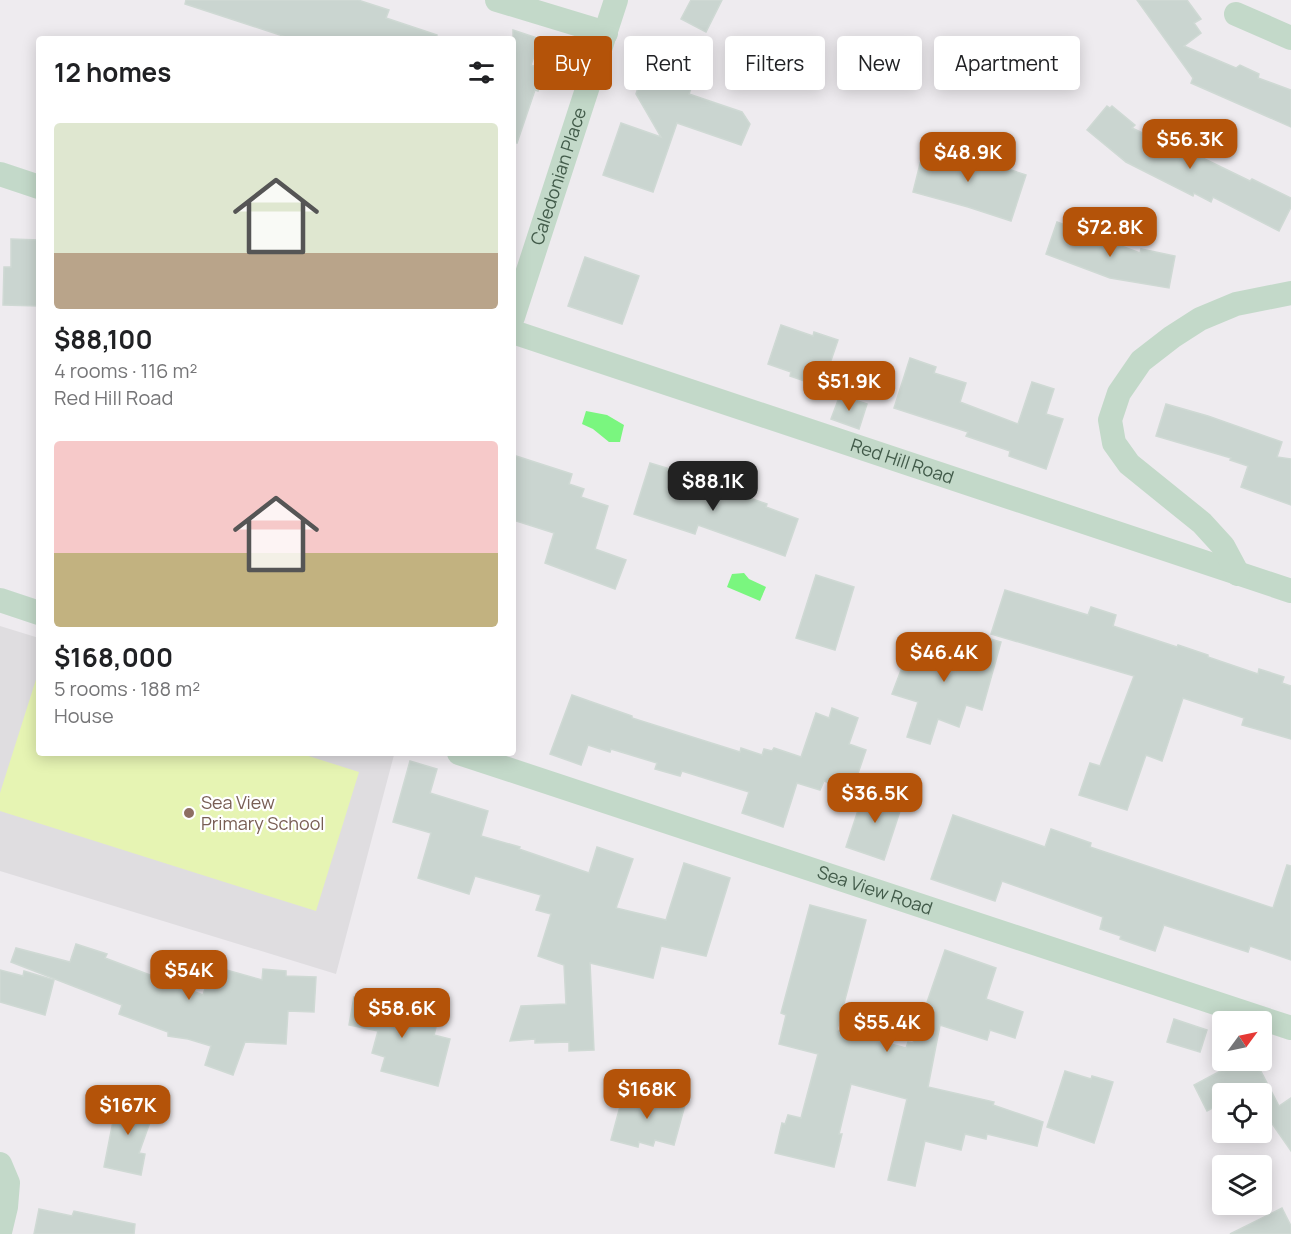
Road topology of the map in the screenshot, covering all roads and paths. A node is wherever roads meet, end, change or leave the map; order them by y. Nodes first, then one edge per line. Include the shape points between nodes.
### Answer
1 (497, 0) edge
2 (616, 0) edge
3 (1236, 14) dead end
4 (606, 33) junction
5 (1291, 38) edge
6 (0, 174) edge
7 (36, 186) edge
8 (1291, 293) edge
9 (516, 308) edge
10 (516, 333) edge
11 (1238, 574) junction
12 (1291, 591) edge
13 (0, 600) edge
14 (36, 612) edge
15 (468, 756) edge
16 (1291, 1028) edge
17 (0, 1164) edge
18 (0, 1232) edge

1 - 4 street
2 - 4 street, Caledonian Place
3 - 5 street
4 - 9 street, Caledonian Place
6 - 7 street
8 - 11 street via 1236,304 1200,319 1172,337 1141,361 1119,393 1110,420 1114,443 1129,464 1202,523 1223,546
10 - 11 street, Red Hill Road
11 - 12 street, Red Hill Road
13 - 14 street
15 - 16 street, Sea View Road
17 - 18 street via 8,1183

